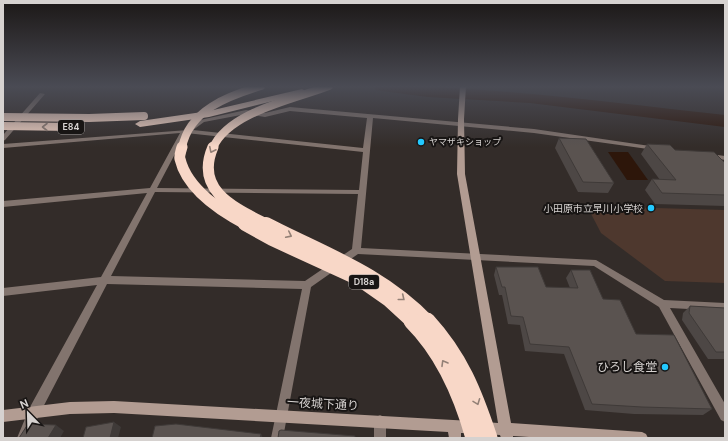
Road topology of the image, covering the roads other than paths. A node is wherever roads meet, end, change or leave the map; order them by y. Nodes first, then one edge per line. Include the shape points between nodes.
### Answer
1 (31, 107) edge
2 (209, 107) edge
3 (215, 107) edge
4 (244, 107) edge
5 (271, 107) edge
6 (462, 107) edge
7 (370, 116) junction
8 (3, 117) edge
9 (461, 121) junction
10 (3, 126) edge
11 (186, 131) junction
12 (3, 139) edge
13 (3, 146) edge
14 (664, 149) edge
15 (366, 150) junction
16 (702, 154) edge
17 (725, 158) edge
18 (153, 190) junction
19 (362, 192) junction
20 (3, 204) edge
21 (356, 251) junction
22 (476, 258) junction
23 (104, 280) junction
24 (307, 285) junction
25 (3, 292) edge
26 (662, 304) junction
27 (725, 307) edge
28 (34, 411) junction
29 (3, 416) edge
30 (725, 416) edge
31 (282, 417) junction
32 (380, 421) junction
33 (455, 432) edge
34 (506, 434) edge
35 (22, 438) edge
36 (277, 438) edge
37 (380, 438) edge
38 (474, 438) edge
39 (488, 438) edge
40 (642, 438) edge

1 - 12 street
2 - 8 highway, E84, bridge via 158,114 89,118
38 -> 3 highway, D18a, bridge via 468,416 448,370 423,331 404,312 378,291 354,277 228,215 194,187 184,174 179,160 179,146 194,120
4 -> 10 highway, E84, bridge via 162,121 82,127
5 -> 39 highway, bridge via 231,127 217,141 209,156 207,170 212,185 222,198 234,207 367,274 413,306 430,324 466,375
6 - 9 street
7 - 9 street
7 - 11 street via 290,109 265,114 246,112 202,121
7 - 15 street
9 - 14 street
9 - 22 street via 461,174
11 - 13 street
11 - 15 street
11 - 18 street
15 - 19 street
16 - 17 street
18 - 19 street
18 - 20 street
18 - 23 street
19 - 21 street
21 - 22 street
21 - 24 street
22 - 26 street via 596,263
22 - 34 street
23 - 24 street
23 - 25 street
23 - 28 street
24 - 31 street
26 - 27 street
26 - 30 street
28 - 29 street, 一夜城下通り
28 - 31 street, 一夜城下通り via 114,407
28 - 35 street
31 - 32 street, 一夜城下通り
31 - 36 street
32 - 33 street, 一夜城下通り
32 - 37 street
33 - 34 street, 一夜城下通り
34 - 40 street, 一夜城下通り

